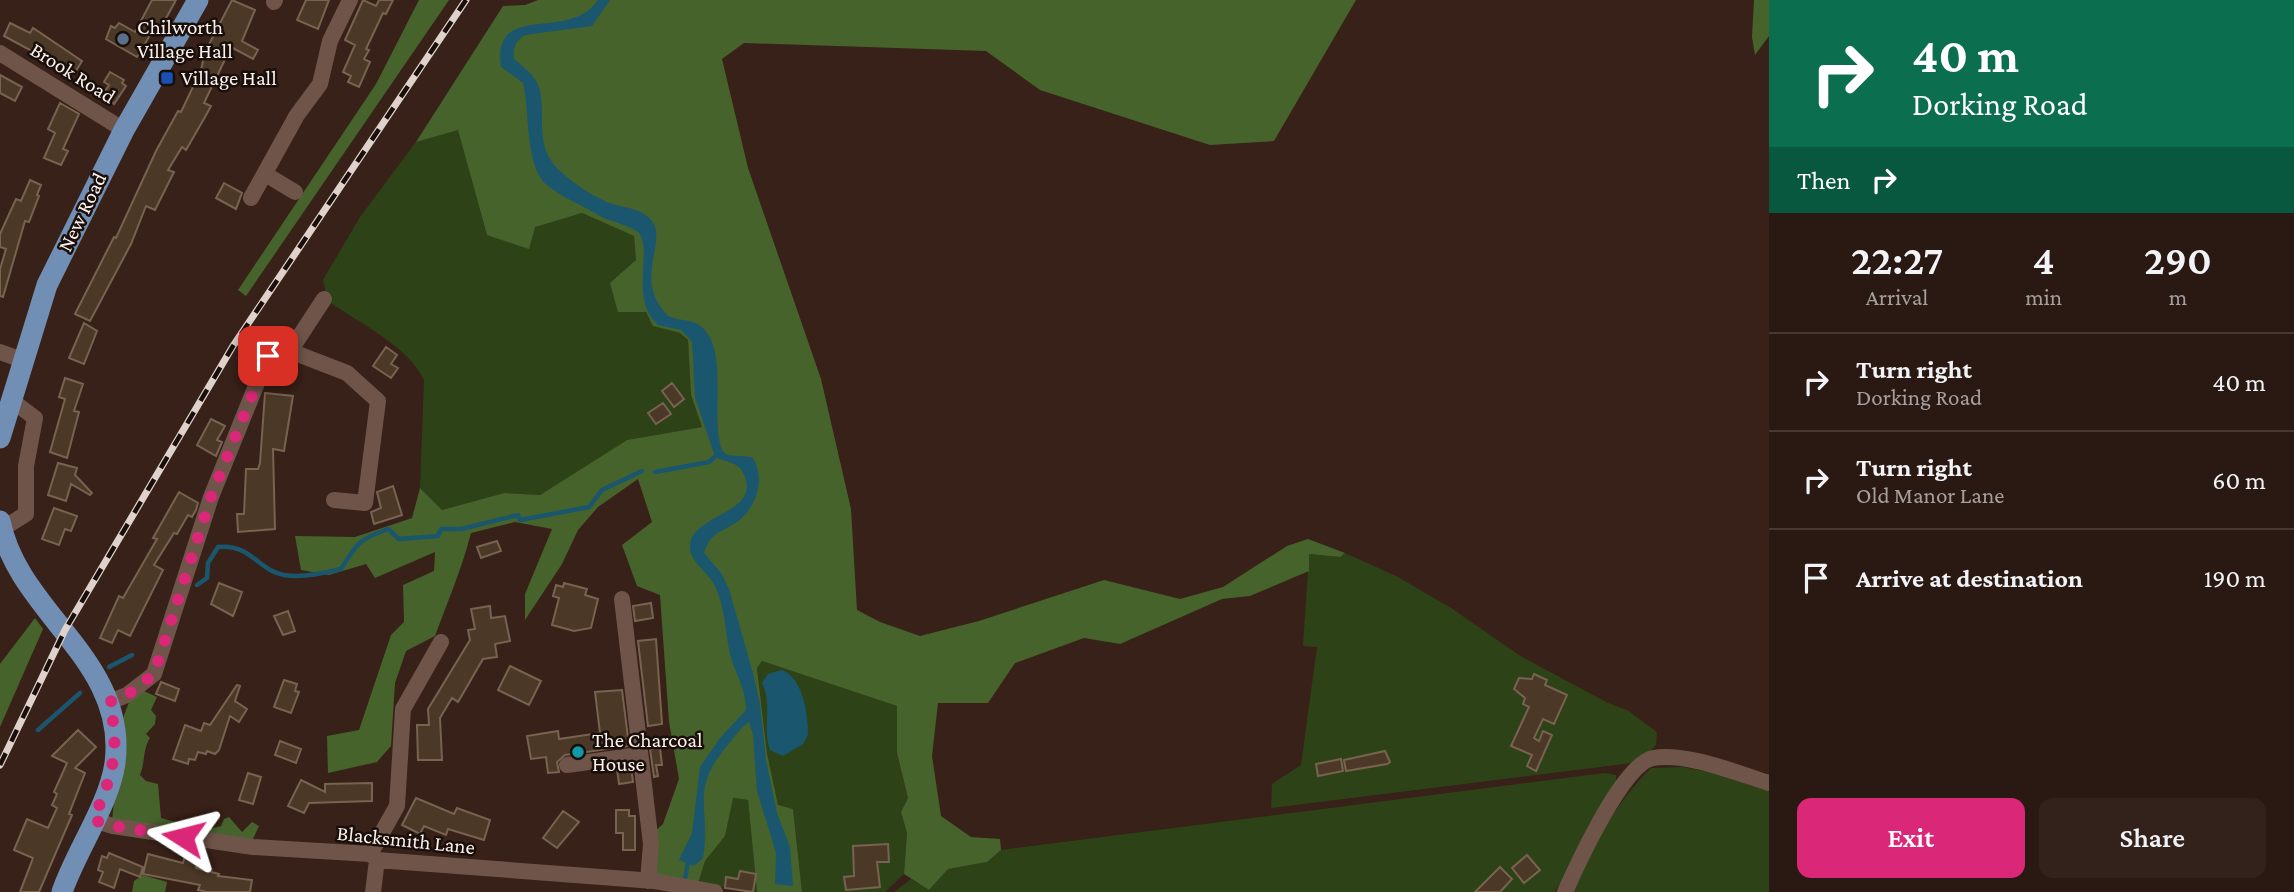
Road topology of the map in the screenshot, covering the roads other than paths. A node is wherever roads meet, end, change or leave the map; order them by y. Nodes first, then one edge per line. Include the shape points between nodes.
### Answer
1 (198, 0) edge
2 (350, 0) edge
3 (0, 53) edge
4 (124, 130) junction
5 (265, 174) junction
6 (295, 192) dead end
7 (251, 198) dead end
8 (324, 299) dead end
9 (290, 351) junction
10 (0, 352) edge
11 (22, 360) junction
12 (10, 399) junction
13 (0, 438) edge
14 (334, 500) dead end
15 (1, 525) edge
16 (622, 599) dead end
17 (441, 642) dead end
18 (109, 702) junction
19 (639, 755) junction
20 (568, 765) dead end
21 (1769, 783) edge
22 (93, 820) junction
23 (374, 857) junction
24 (648, 881) junction
25 (710, 891) edge
26 (62, 892) edge
27 (373, 892) edge
28 (1565, 892) edge

1 - 4 main road, New Road
2 - 5 street via 330,41 325,71
3 - 4 street, Brook Road
4 - 11 main road, New Road via 47,285
5 - 6 street
5 - 7 street
8 - 9 street
9 - 14 street via 347,373 378,401 365,503
9 - 18 street via 268,356 211,497 154,674 127,695
10 - 11 street
11 - 12 main road, New Road
12 - 13 main road, New Road
12 - 15 street via 35,418 26,466 26,513
15 - 18 main road via 12,558 94,669
16 - 19 street
17 - 23 street via 403,709 397,806
18 - 22 main road via 115,764
19 - 20 street
19 - 24 street via 651,844
21 - 28 street via 1693,761 1652,758 1616,794
22 - 23 street, Blacksmith Lane via 253,848
22 - 26 main road
23 - 24 street, Blacksmith Lane
23 - 27 street
24 - 25 street, Blacksmith Lane

